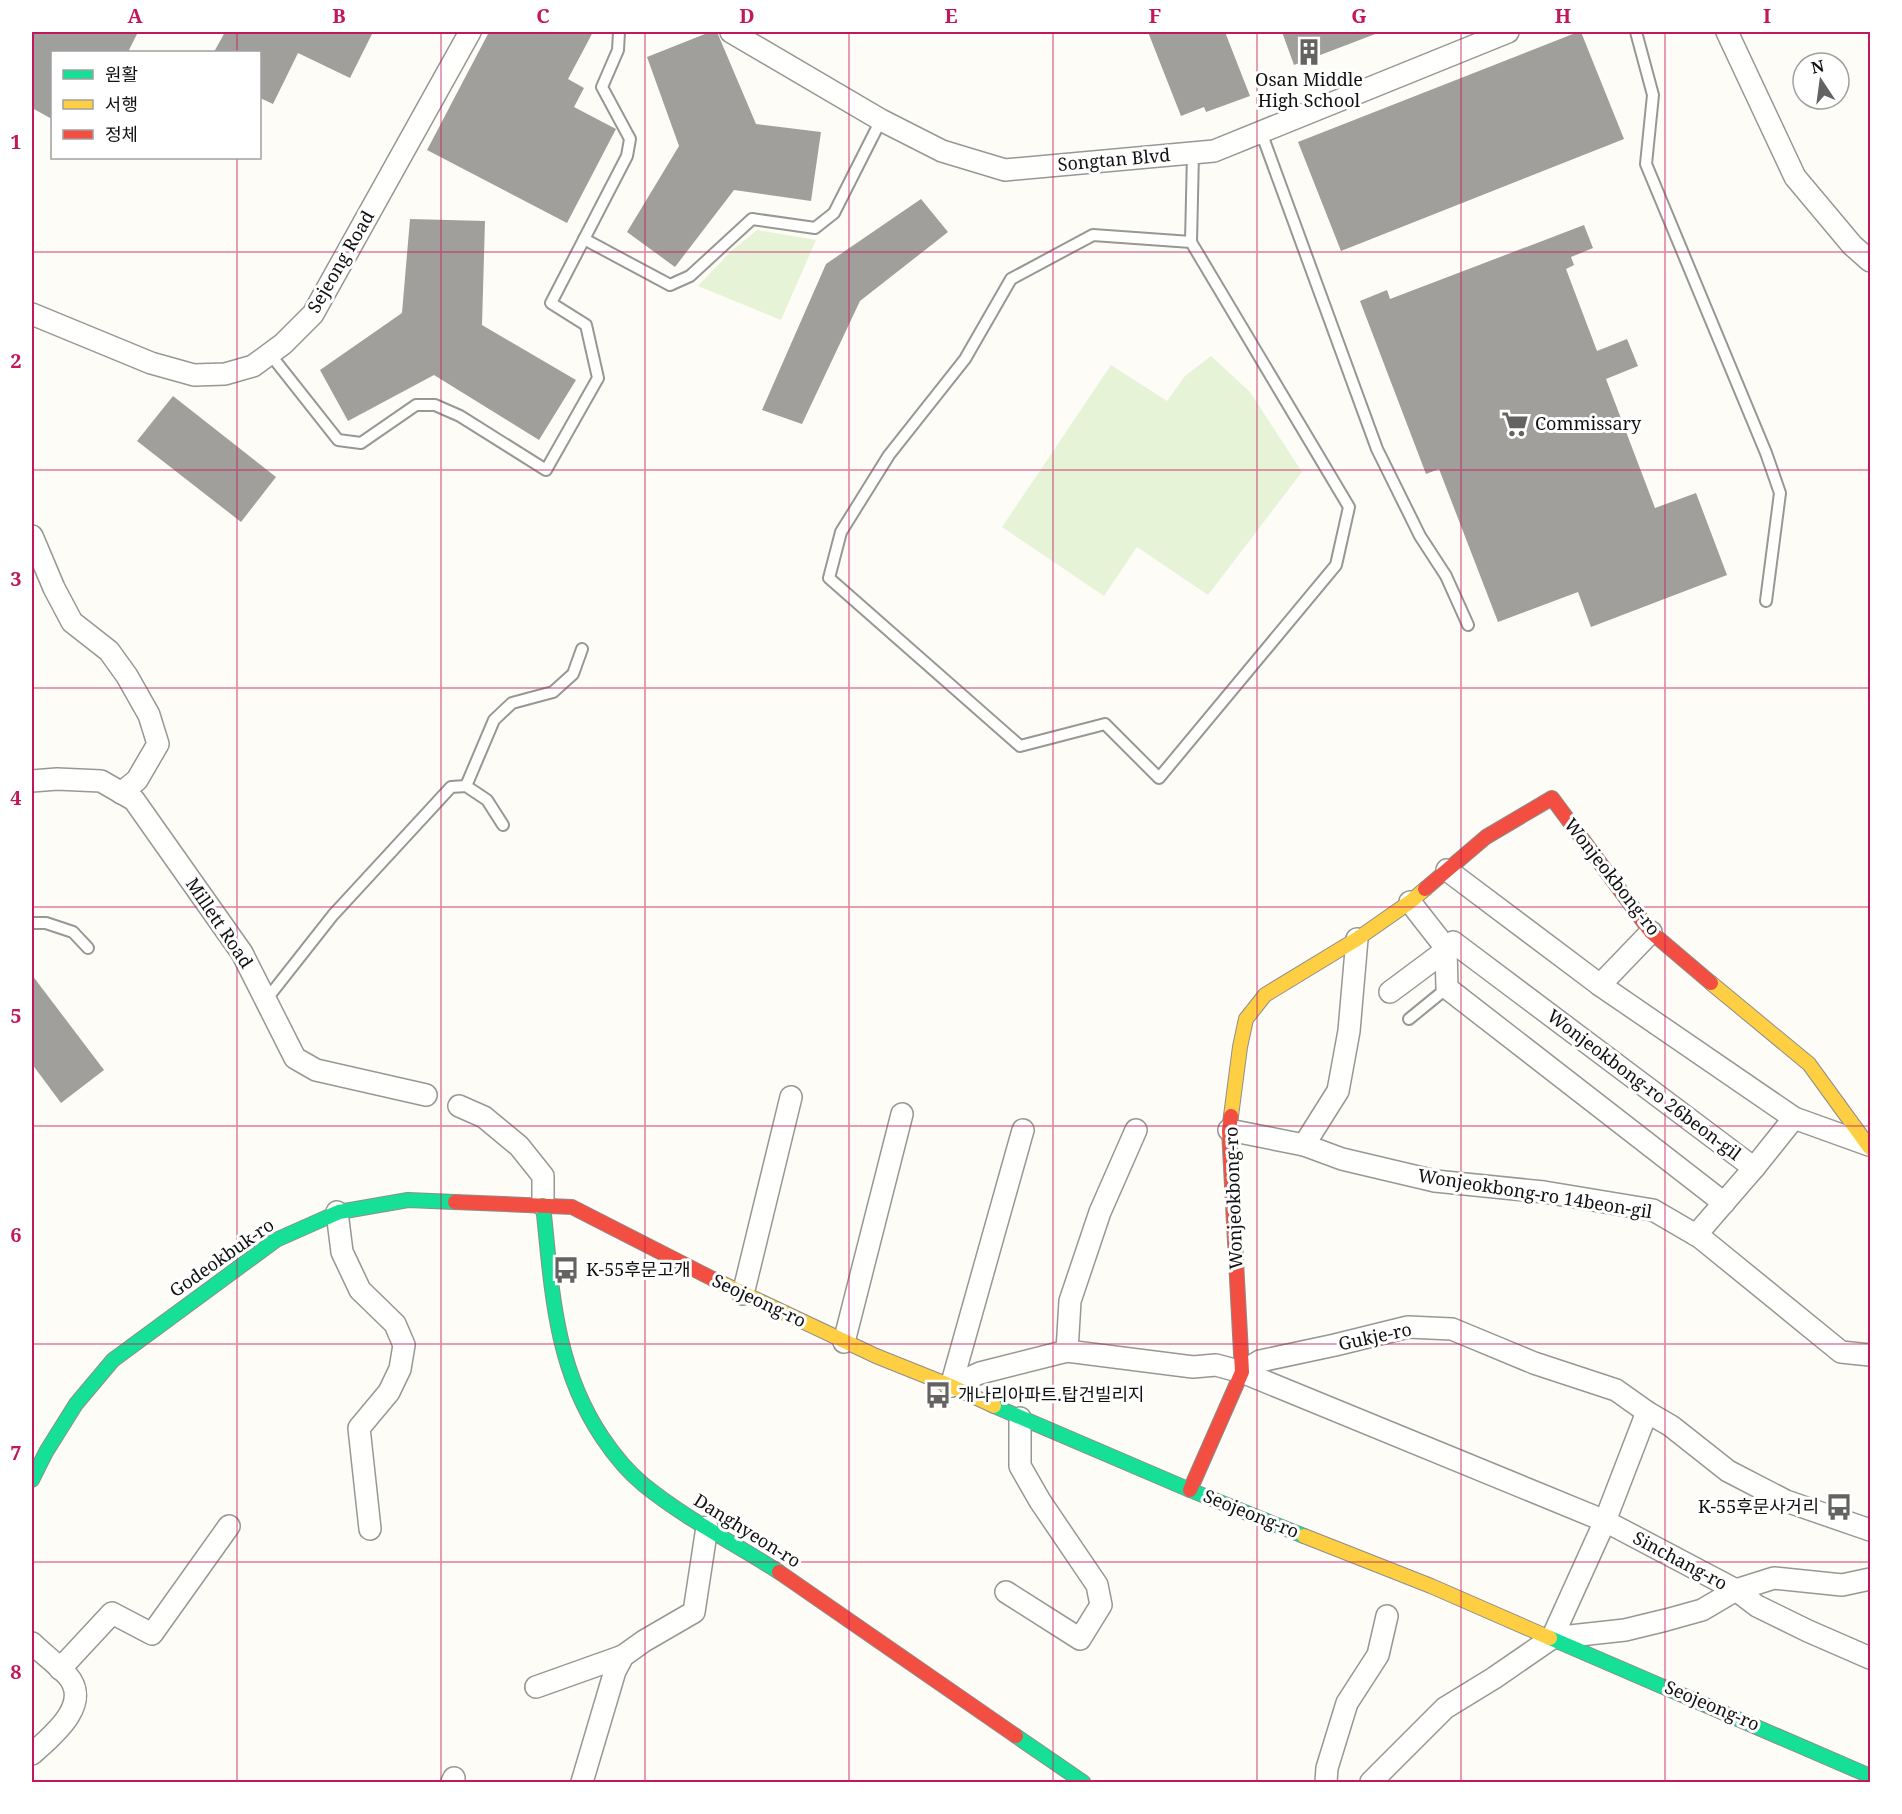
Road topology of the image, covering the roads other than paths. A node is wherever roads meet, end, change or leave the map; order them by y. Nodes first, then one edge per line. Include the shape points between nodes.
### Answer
1 (470, 32) edge
2 (619, 32) edge
3 (731, 32) edge
4 (1508, 32) edge
5 (1636, 32) edge
6 (1727, 32) edge
7 (881, 120) junction
8 (1261, 132) junction
9 (1193, 153) junction
10 (584, 240) junction
11 (1191, 242) junction
12 (1870, 261) edge
13 (32, 314) edge
14 (270, 354) junction
15 (32, 536) edge
16 (1766, 601) dead end
17 (1468, 625) dead end
18 (582, 649) dead end
19 (32, 781) edge
20 (466, 786) junction
21 (121, 793) junction
22 (503, 825) dead end
23 (1447, 870) junction
24 (1410, 902) junction
25 (32, 923) edge
26 (1651, 932) junction
27 (1357, 939) junction
28 (88, 948) dead end
29 (1446, 948) junction
30 (1600, 985) junction
31 (1447, 988) junction
32 (1390, 992) dead end
33 (266, 1000) junction
34 (1409, 1019) dead end
35 (426, 1095) dead end
36 (791, 1097) dead end
37 (459, 1106) dead end
38 (902, 1114) dead end
39 (1794, 1118) junction
40 (1023, 1130) dead end
41 (1136, 1130) dead end
42 (1229, 1130) junction
43 (1304, 1145) junction
44 (1870, 1147) edge
45 (1754, 1168) junction
46 (1724, 1203) junction
47 (543, 1205) junction
48 (337, 1212) junction
49 (1696, 1235) junction
50 (743, 1294) junction
51 (844, 1342) junction
52 (1067, 1351) junction
53 (1870, 1355) edge
54 (1242, 1372) junction
55 (951, 1386) junction
56 (1647, 1412) junction
57 (1020, 1418) junction
58 (32, 1480) edge
59 (1190, 1490) junction
60 (1605, 1521) junction
61 (229, 1526) dead end
62 (707, 1527) junction
63 (370, 1529) dead end
64 (1870, 1530) edge
65 (1870, 1579) edge
66 (1736, 1590) junction
67 (1006, 1592) dead end
68 (1387, 1616) dead end
69 (1552, 1638) junction
70 (32, 1643) edge
71 (623, 1656) junction
72 (1870, 1658) edge
73 (60, 1669) junction
74 (536, 1687) dead end
75 (32, 1754) edge
76 (1870, 1776) edge
77 (582, 1782) edge
78 (1083, 1782) edge
79 (1326, 1782) edge
80 (1371, 1782) edge

1 - 14 street, Sejeong Road via 313,314
2 - 10 lane via 618,50 602,87 630,139 627,156
3 - 7 street, Songtan Blvd
4 - 8 street, Songtan Blvd
5 - 16 lane via 1653,95 1647,164 1780,493
6 - 12 street via 1795,177 1851,245
7 - 9 street, Songtan Blvd via 942,151 1005,170
7 - 10 lane via 834,213 815,228 752,219 690,276 670,285
8 - 9 street, Songtan Blvd via 1214,151
8 - 17 lane via 1377,449
9 - 11 lane
10 - 14 lane via 551,303 586,325 598,378 546,470 435,405 416,405 362,443 338,440
11 - 11 lane via 1349,507 1336,565 1159,778 1105,724 1020,746 830,578 841,532 889,455 965,359 1011,279 1093,235
13 - 14 street, Sejeong Road via 151,363 194,375 225,374 253,366
15 - 21 street via 72,622 109,651 149,716 158,744 137,780
18 - 20 lane via 573,674 553,692 512,703 494,720
19 - 21 street, Millett Road via 101,781
20 - 22 lane via 487,800
20 - 33 lane via 451,788 333,915
21 - 33 street, Millett Road via 134,800 242,953
23 - 24 street, Wonjeokbong-ro
23 - 26 street, Wonjeokbong-ro via 1486,837 1552,798
23 - 30 street
24 - 27 street, Wonjeokbong-ro
24 - 29 street
25 - 28 lane via 46,923 73,932
26 - 30 street
26 - 44 street, Wonjeokbong-ro via 1809,1064
27 - 42 street, Wonjeokbong-ro via 1265,996 1246,1019
27 - 43 street via 1349,1031 1338,1091
29 - 31 street
29 - 32 street
29 - 45 street, Wonjeokbong-ro 26beon-gil via 1452,942
30 - 39 street
31 - 34 lane
31 - 46 street
33 - 35 street, Millett Road via 295,1058 316,1070
36 - 50 street
37 - 47 street via 484,1117 519,1146 543,1176
38 - 51 street
39 - 44 street
39 - 45 street
40 - 55 street
41 - 52 street via 1100,1212 1070,1301
42 - 43 street, Wonjeokbong-ro 14beon-gil
42 - 54 street, Wonjeokbong-ro
43 - 49 street, Wonjeokbong-ro 14beon-gil via 1342,1159 1435,1181 1544,1192 1653,1210
45 - 46 street, Wonjeokbong-ro 26beon-gil
46 - 49 street, Wonjeokbong-ro 26beon-gil
47 - 48 street, Godeokbuk-ro via 408,1200
47 - 50 street, Seojeong-ro via 572,1207
47 - 62 street, Danghyeon-ro via 554,1307 568,1369 586,1411 611,1450 642,1482
48 - 58 street, Godeokbuk-ro via 276,1240 112,1360 76,1404
48 - 63 street via 342,1252 360,1290 395,1324 404,1345 400,1369 389,1392 359,1428
49 - 53 street, Wonjeokbong-ro 14beon-gil via 1841,1352
50 - 51 street, Seojeong-ro
51 - 55 street, Seojeong-ro
52 - 54 street via 1193,1367 1216,1365
52 - 55 street via 980,1373
54 - 56 street, Gukje-ro via 1260,1361 1408,1327 1452,1329 1534,1363 1616,1390
54 - 59 street, Wonjeokbong-ro
54 - 60 street
55 - 57 street, Seojeong-ro
56 - 60 street
56 - 64 street, Gukje-ro via 1728,1471 1786,1501
57 - 59 street, Seojeong-ro
57 - 67 street via 1020,1466 1096,1585 1101,1605 1080,1639
59 - 69 street, Seojeong-ro
60 - 66 street, Sinchang-ro
60 - 69 street
61 - 73 street via 152,1634 112,1613
62 - 71 street via 694,1612
62 - 78 street, Danghyeon-ro via 788,1577
65 - 66 street via 1842,1585 1774,1578
66 - 69 street via 1702,1610 1666,1620 1625,1630
66 - 72 street, Sinchang-ro via 1757,1606
68 - 79 street via 1378,1655 1347,1703
69 - 76 street, Seojeong-ro
69 - 80 street via 1445,1708
70 - 73 street
71 - 74 street
71 - 77 street
73 - 75 street via 73,1684 74,1707

